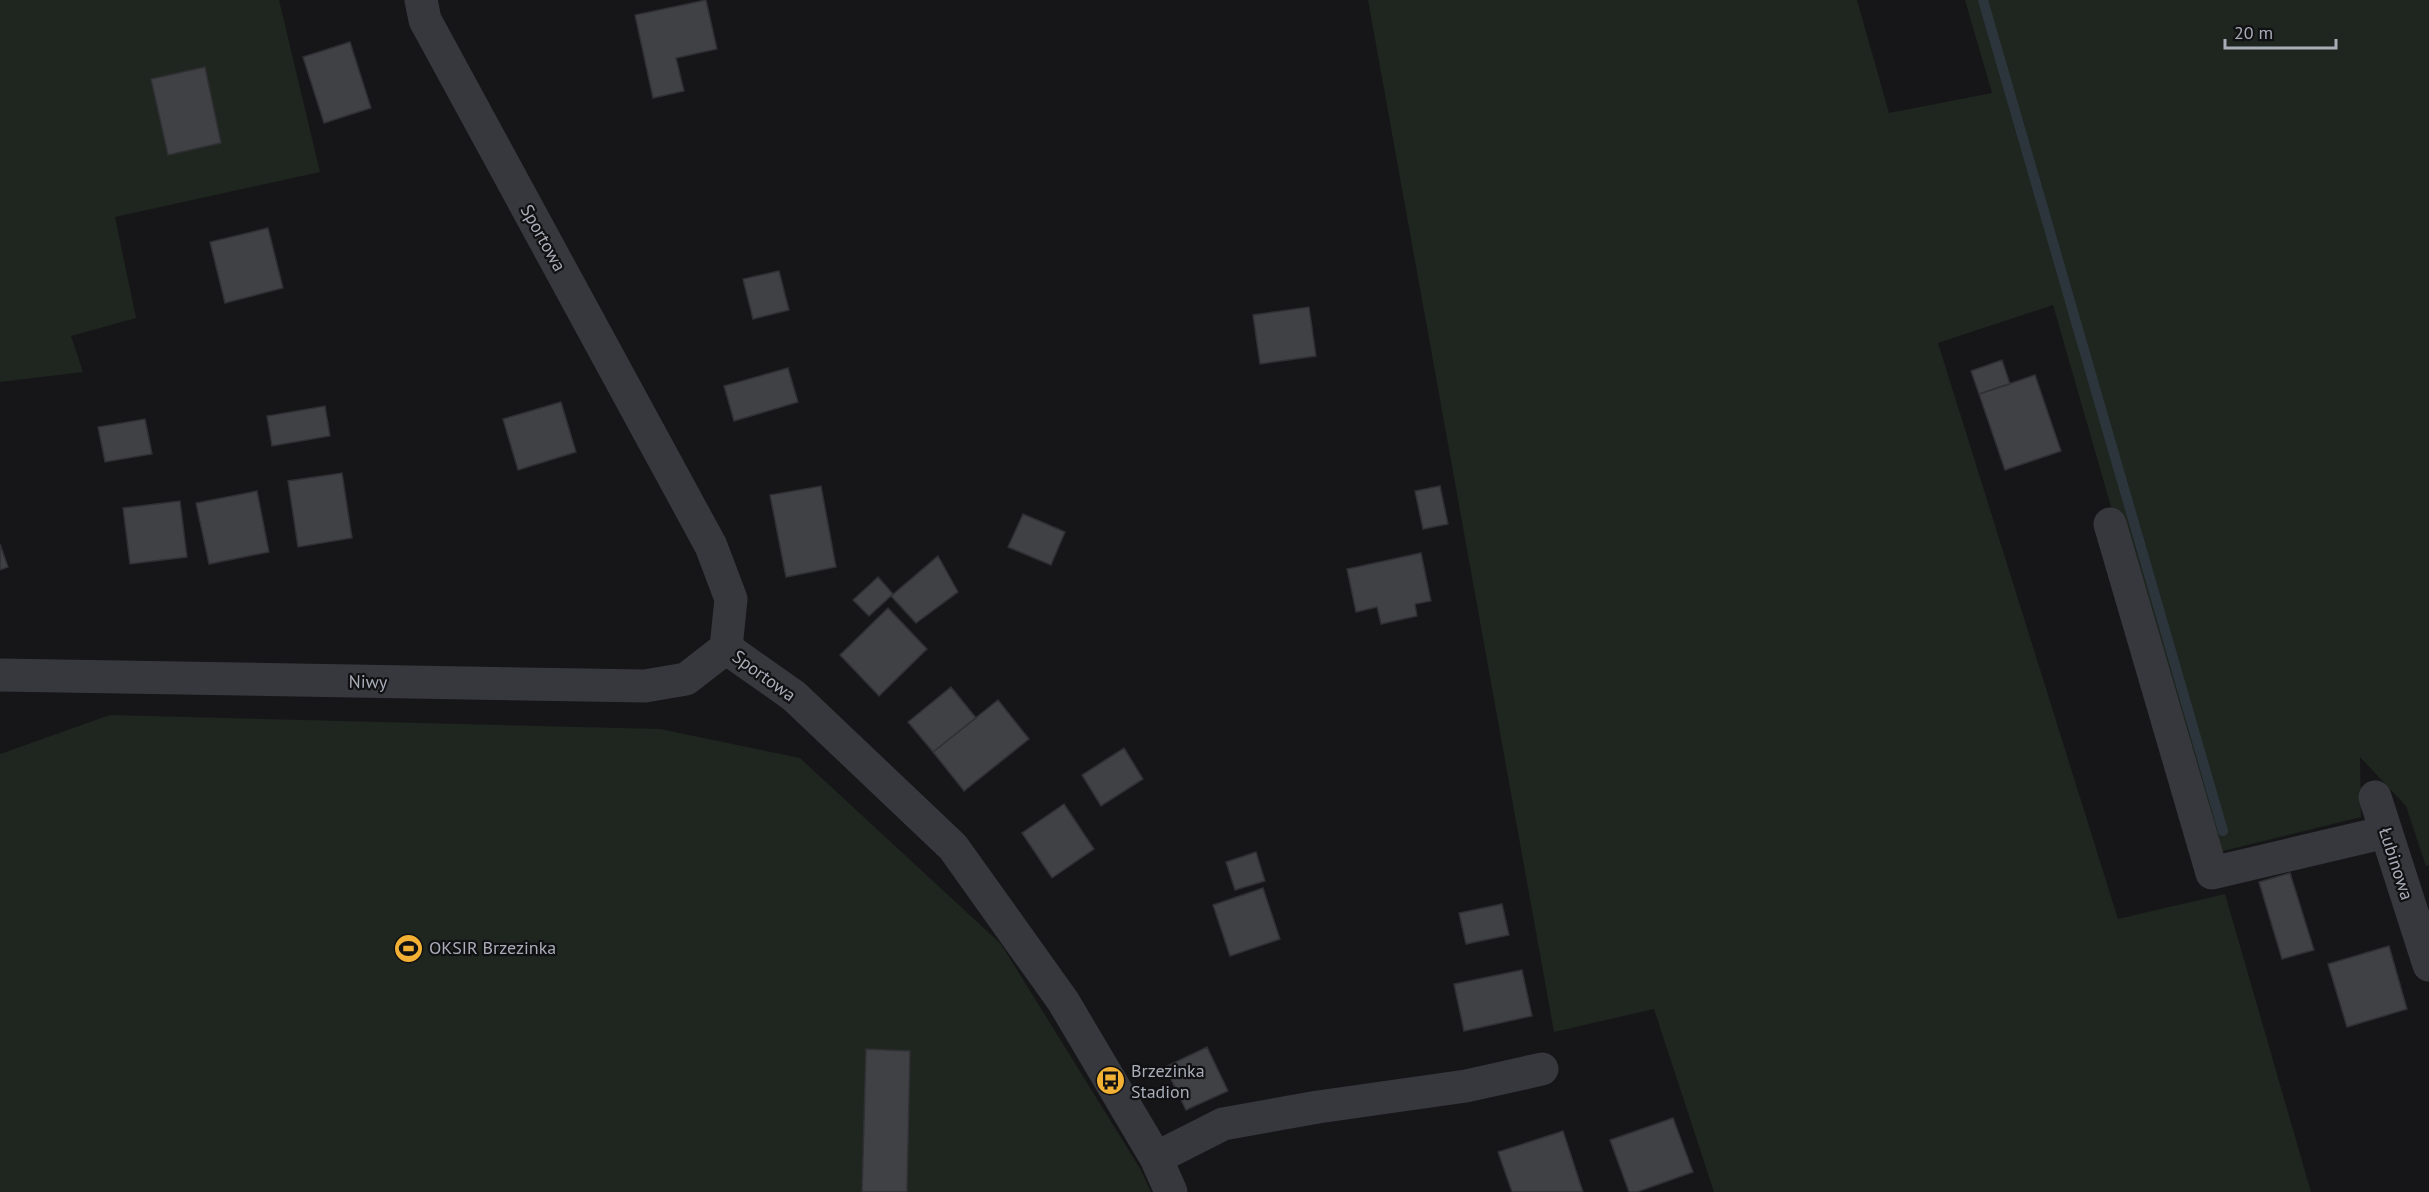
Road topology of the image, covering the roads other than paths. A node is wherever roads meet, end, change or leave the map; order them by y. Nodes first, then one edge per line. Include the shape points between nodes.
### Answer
1 (421, 0) edge
2 (2110, 524) dead end
3 (726, 648) junction
4 (0, 675) edge
5 (2375, 797) dead end
6 (2386, 832) junction
7 (2429, 965) edge
8 (1542, 1068) dead end
9 (1156, 1158) junction
10 (1172, 1192) edge

1 - 3 street, Sportowa via 425,20 711,546 731,599
2 - 6 street via 2212,873
3 - 4 street, Niwy via 686,679 645,687
3 - 9 street, Sportowa via 794,696 953,847 1064,1001
5 - 6 street, Łubinowa
6 - 7 street, Łubinowa
8 - 9 street via 1466,1086 1223,1124
9 - 10 street, Sportowa

